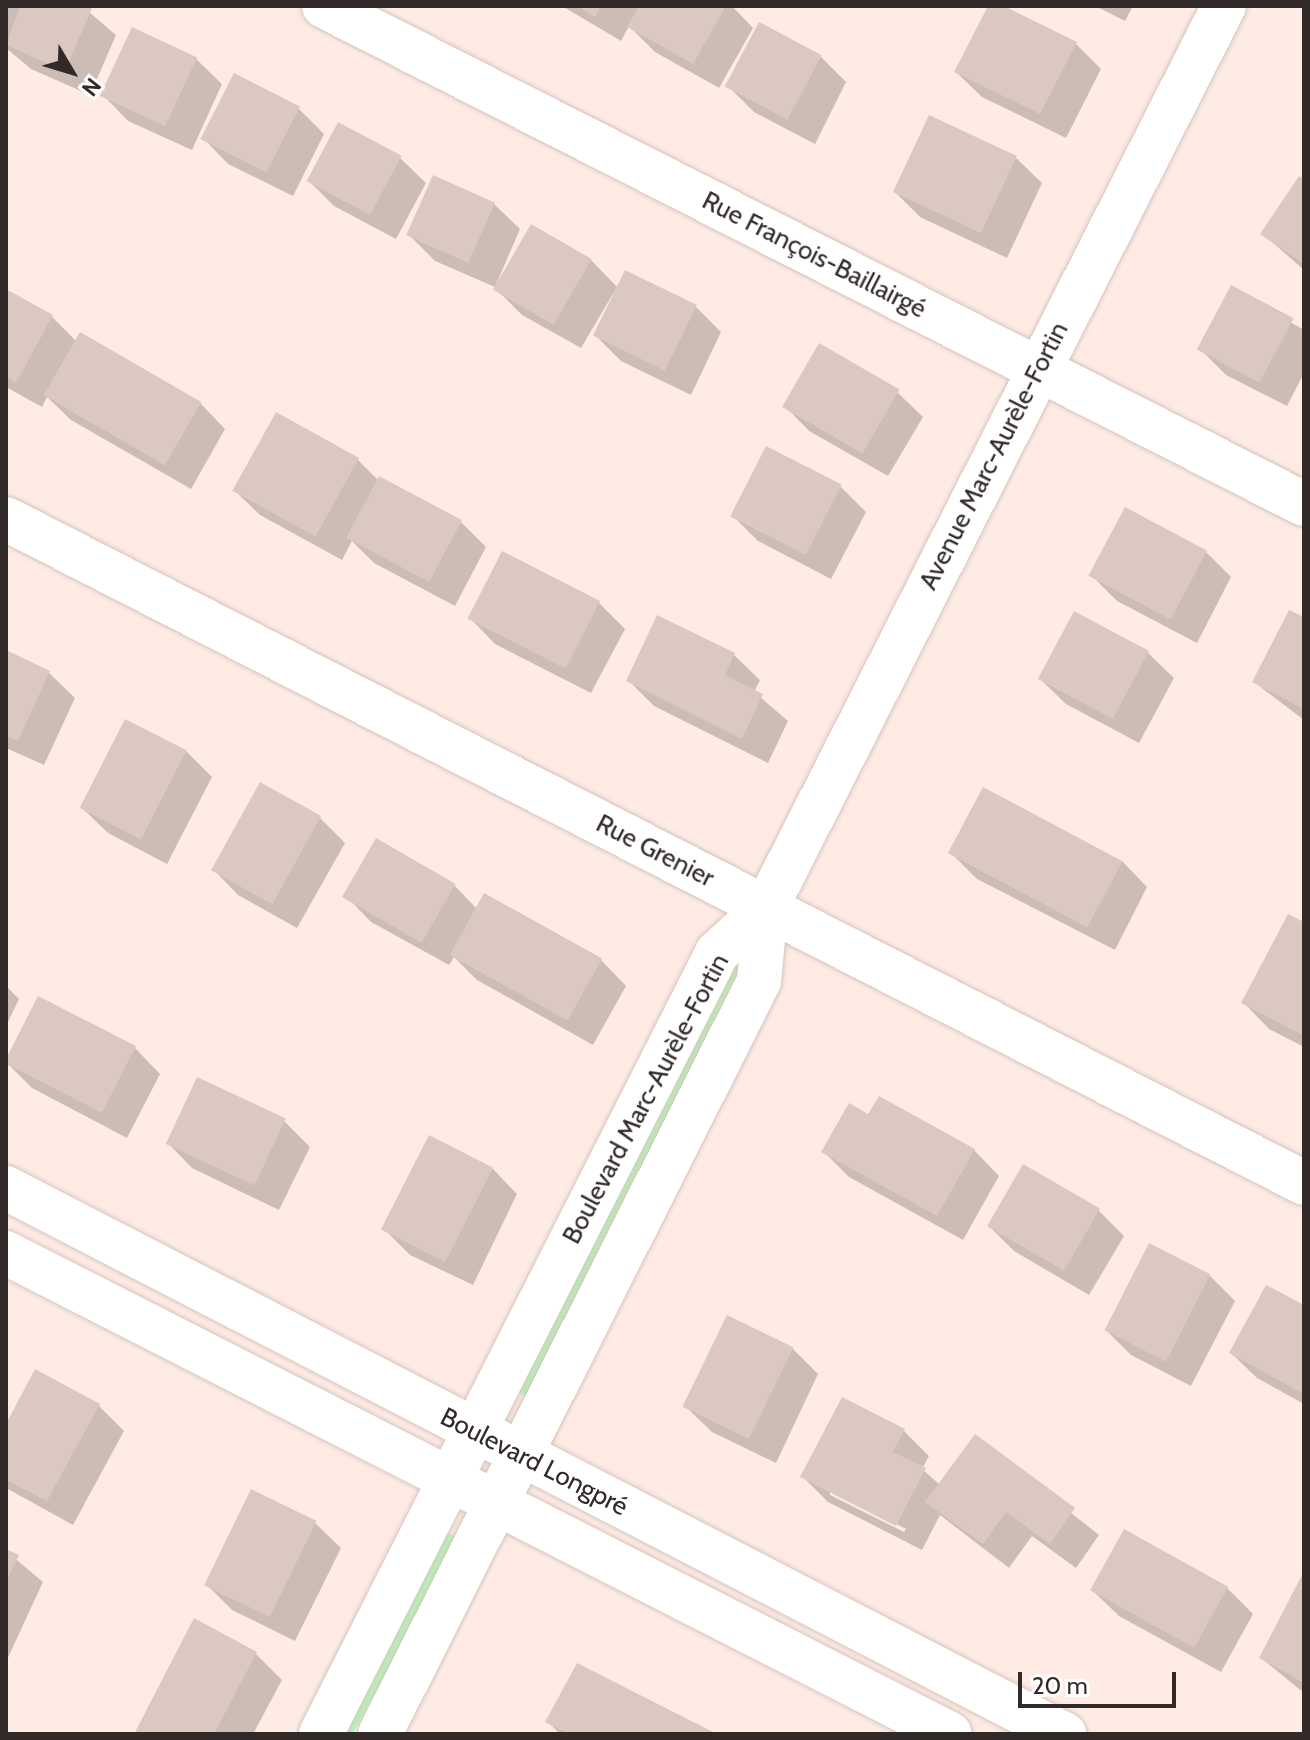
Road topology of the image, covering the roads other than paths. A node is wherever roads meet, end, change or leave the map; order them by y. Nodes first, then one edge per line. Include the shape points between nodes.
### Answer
1 (324, 6) edge
2 (1224, 6) edge
3 (1038, 369) junction
4 (1304, 504) edge
5 (6, 519) edge
6 (766, 908) junction
7 (1304, 1183) edge
8 (6, 1188) edge
9 (6, 1253) edge
10 (476, 1431) junction
11 (522, 1455) junction
12 (451, 1479) junction
13 (497, 1501) junction
14 (1000, 1720) edge
15 (321, 1734) edge
16 (380, 1734) edge
17 (950, 1734) edge
18 (1064, 1734) edge

1 - 3 street, Rue François-Baillairgé
2 - 3 street, Avenue Marc-Aurèle-Fortin
3 - 4 street, Rue François-Baillairgé
3 - 6 street, Avenue Marc-Aurèle-Fortin
5 - 6 street, Rue Grenier
6 - 7 street, Rue Grenier
6 - 10 street, Boulevard Marc-Aurèle-Fortin via 717,953
6 - 11 street, Boulevard Marc-Aurèle-Fortin via 759,981
8 - 10 street, Boulevard Longpré
9 - 12 street, Boulevard Longpré
10 - 11 street, Boulevard Longpré
10 - 12 street, Boulevard Marc-Aurèle-Fortin
11 - 13 street, Boulevard Marc-Aurèle-Fortin
11 - 14 street, Boulevard Longpré
12 - 13 street, Boulevard Longpré
12 - 15 street, Boulevard Marc-Aurèle-Fortin
13 - 16 street, Boulevard Marc-Aurèle-Fortin
13 - 17 street, Boulevard Longpré
14 - 18 street, Boulevard Longpré

